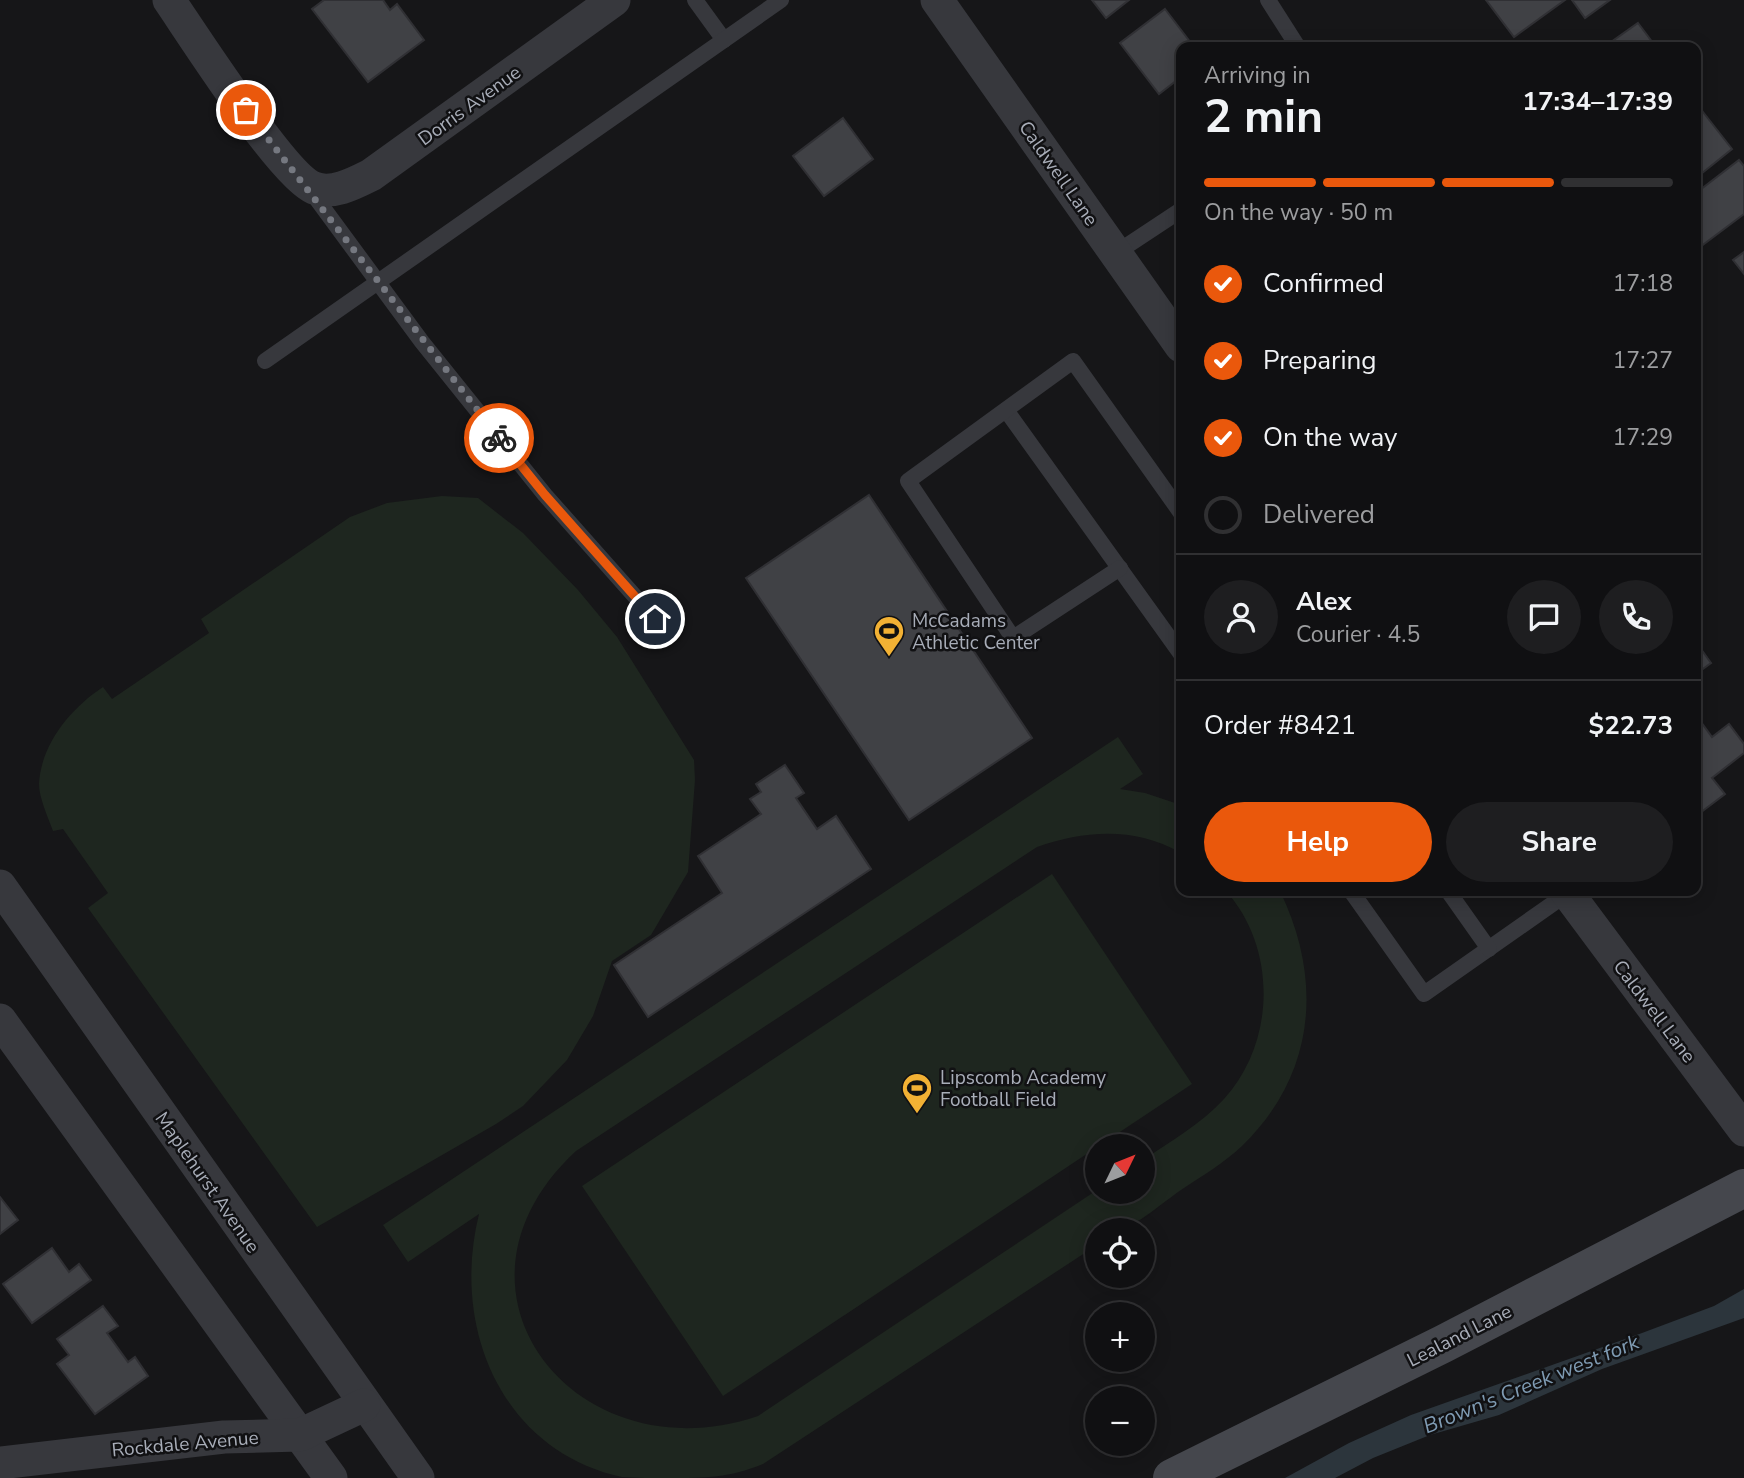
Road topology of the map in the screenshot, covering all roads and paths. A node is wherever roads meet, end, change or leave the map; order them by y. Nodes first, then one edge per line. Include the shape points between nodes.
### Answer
1 (169, 0) edge
2 (614, 0) edge
3 (695, 0) edge
4 (781, 0) edge
5 (937, 0) edge
6 (1268, 0) edge
7 (724, 40) junction
8 (1295, 42) edge
9 (310, 185) junction
10 (1176, 213) edge
11 (1116, 253) junction
12 (377, 282) junction
13 (1176, 339) edge
14 (265, 360) dead end
15 (1006, 410) junction
16 (1176, 503) edge
17 (1120, 568) junction
18 (655, 619) dead end
19 (1176, 647) edge
20 (0, 886) edge
21 (1355, 896) edge
22 (1452, 896) edge
23 (1562, 896) edge
24 (1570, 896) edge
25 (1489, 949) junction
26 (0, 1020) edge
27 (1744, 1130) edge
28 (1744, 1188) edge
29 (364, 1405) junction
30 (300, 1435) junction
31 (0, 1463) edge
32 (331, 1478) edge
33 (418, 1478) edge
34 (1171, 1478) edge

1 - 9 street via 275,151
2 - 9 street, Dorris Avenue via 371,175 345,187
3 - 7 lane
4 - 7 lane
5 - 11 street, Caldwell Lane
6 - 8 lane
7 - 12 lane
9 - 12 lane
10 - 11 lane
11 - 13 street, Caldwell Lane
12 - 14 lane
12 - 18 lane via 545,495
15 - 16 lane via 1073,361
15 - 17 lane
15 - 17 lane via 908,481 1013,638
17 - 19 lane
20 - 29 street, Maplehurst Avenue
21 - 25 lane via 1424,994
22 - 25 lane
23 - 25 lane
24 - 27 street, Caldwell Lane
26 - 30 street
28 - 34 street, Lealand Lane
29 - 30 street, Rockdale Avenue
29 - 33 street, Maplehurst Avenue
30 - 31 street, Rockdale Avenue via 223,1437
30 - 32 street

